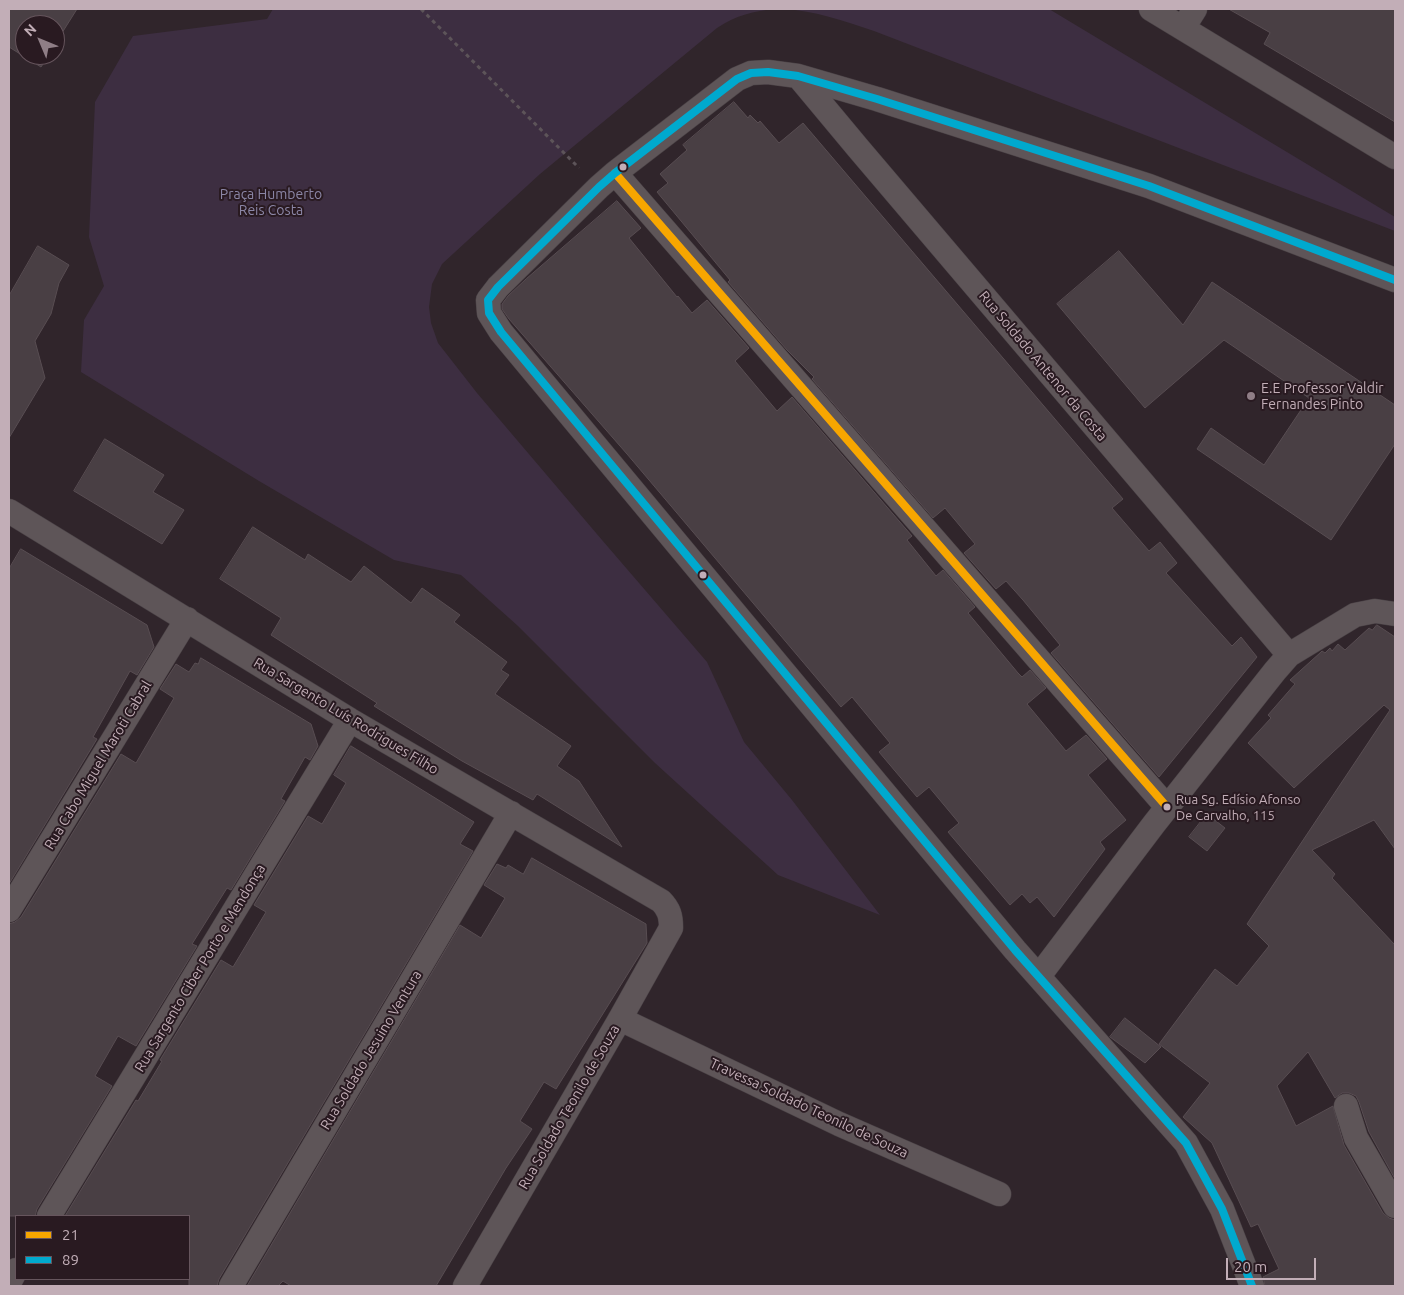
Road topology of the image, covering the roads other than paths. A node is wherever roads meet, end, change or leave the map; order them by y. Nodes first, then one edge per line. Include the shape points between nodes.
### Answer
1 (1151, 9) edge
2 (1189, 18) edge
3 (798, 76) junction
4 (1395, 157) edge
5 (607, 180) junction
6 (1395, 280) edge
7 (12, 521) edge
8 (1395, 614) edge
9 (187, 619) junction
10 (1289, 654) junction
11 (350, 720) junction
12 (1167, 807) junction
13 (511, 813) junction
14 (9, 910) edge
15 (671, 928) joint
16 (1039, 976) junction
17 (620, 1020) junction
18 (1346, 1106) dead end
19 (999, 1194) dead end
20 (1395, 1206) edge
21 (50, 1215) edge
22 (15, 1272) edge
23 (9, 1283) edge
24 (231, 1286) edge
25 (464, 1286) edge
26 (1252, 1286) edge

1 - 2 street
2 - 4 street
3 - 5 street via 751,73 737,80
3 - 6 street via 1149,186
3 - 10 street, Rua Soldado Antenor da Costa
5 - 12 street
5 - 16 street via 498,287 488,300 489,313
7 - 9 street, Rua Sargento Luís Rodrigues Filho
8 - 10 street via 1375,611 1355,615
9 - 11 street, Rua Sargento Luís Rodrigues Filho
9 - 14 street, Rua Cabo Miguel Maroti Cabral
10 - 12 street
11 - 13 street, Rua Sargento Luís Rodrigues Filho
11 - 21 street, Rua Sargento Ciber Porto e Mendonça
12 - 16 street
13 - 15 street, Rua Sargento Luís Rodrigues Filho via 661,901 671,917
13 - 24 street, Rua Soldado Jesuino Ventura
15 - 17 street, Rua Soldado Teonilo de Souza
16 - 26 street via 1186,1143 1222,1209
17 - 19 street, Travessa Soldado Teonilo de Souza via 840,1124
17 - 25 street, Rua Soldado Teonilo de Souza
18 - 20 street via 1356,1138
22 - 23 street

